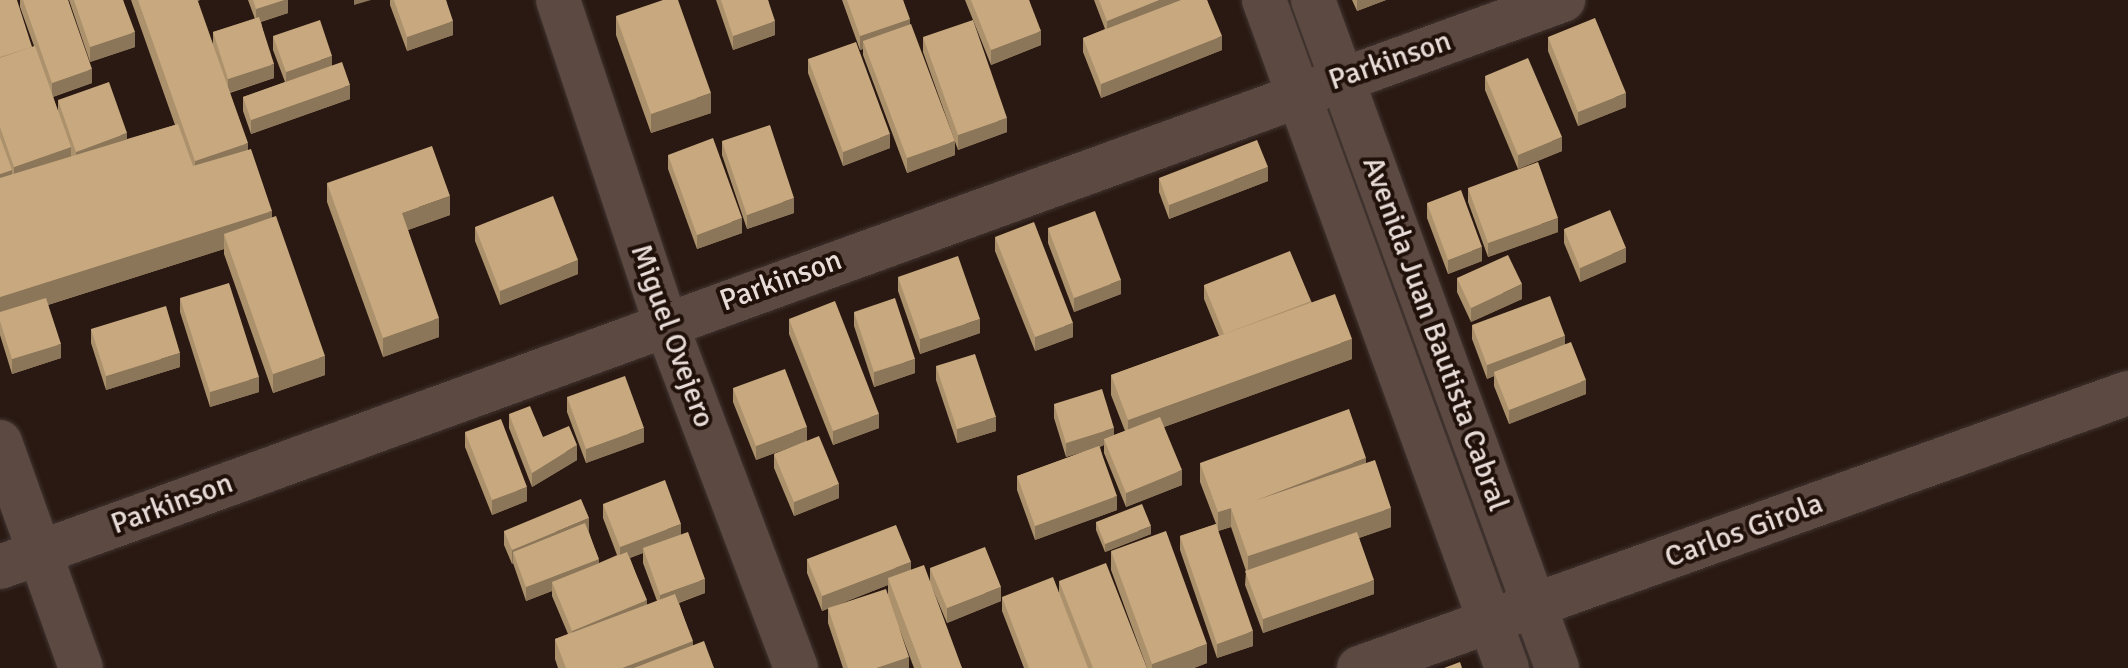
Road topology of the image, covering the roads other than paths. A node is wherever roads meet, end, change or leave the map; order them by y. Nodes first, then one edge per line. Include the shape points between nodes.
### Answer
1 (558, 0) edge
2 (1264, 0) edge
3 (1313, 0) edge
4 (1563, 0) edge
5 (1342, 79) junction
6 (1297, 91) junction
7 (666, 324) junction
8 (2128, 393) edge
9 (0, 442) edge
10 (41, 552) junction
11 (0, 567) edge
12 (1535, 607) junction
13 (1490, 620) junction
14 (81, 668) edge
15 (796, 668) edge
16 (1359, 668) edge
17 (1507, 668) edge
18 (1557, 668) edge

1 - 7 street, Miguel Ovejero
2 - 6 street, Avenida Juan Bautista Cabral
3 - 5 street, Avenida Juan Bautista Cabral
4 - 5 street, Parkinson
5 - 6 street, Parkinson
5 - 12 street, Avenida Juan Bautista Cabral
6 - 7 street, Parkinson
6 - 13 street, Avenida Juan Bautista Cabral
7 - 10 street, Parkinson
7 - 15 street, Miguel Ovejero
8 - 12 street, Carlos Girola
9 - 10 street
10 - 11 street, Parkinson
10 - 14 street
12 - 13 street, Carlos Girola
12 - 18 street, Avenida Juan Bautista Cabral
13 - 16 street, Carlos Girola
13 - 17 street, Avenida Juan Bautista Cabral

